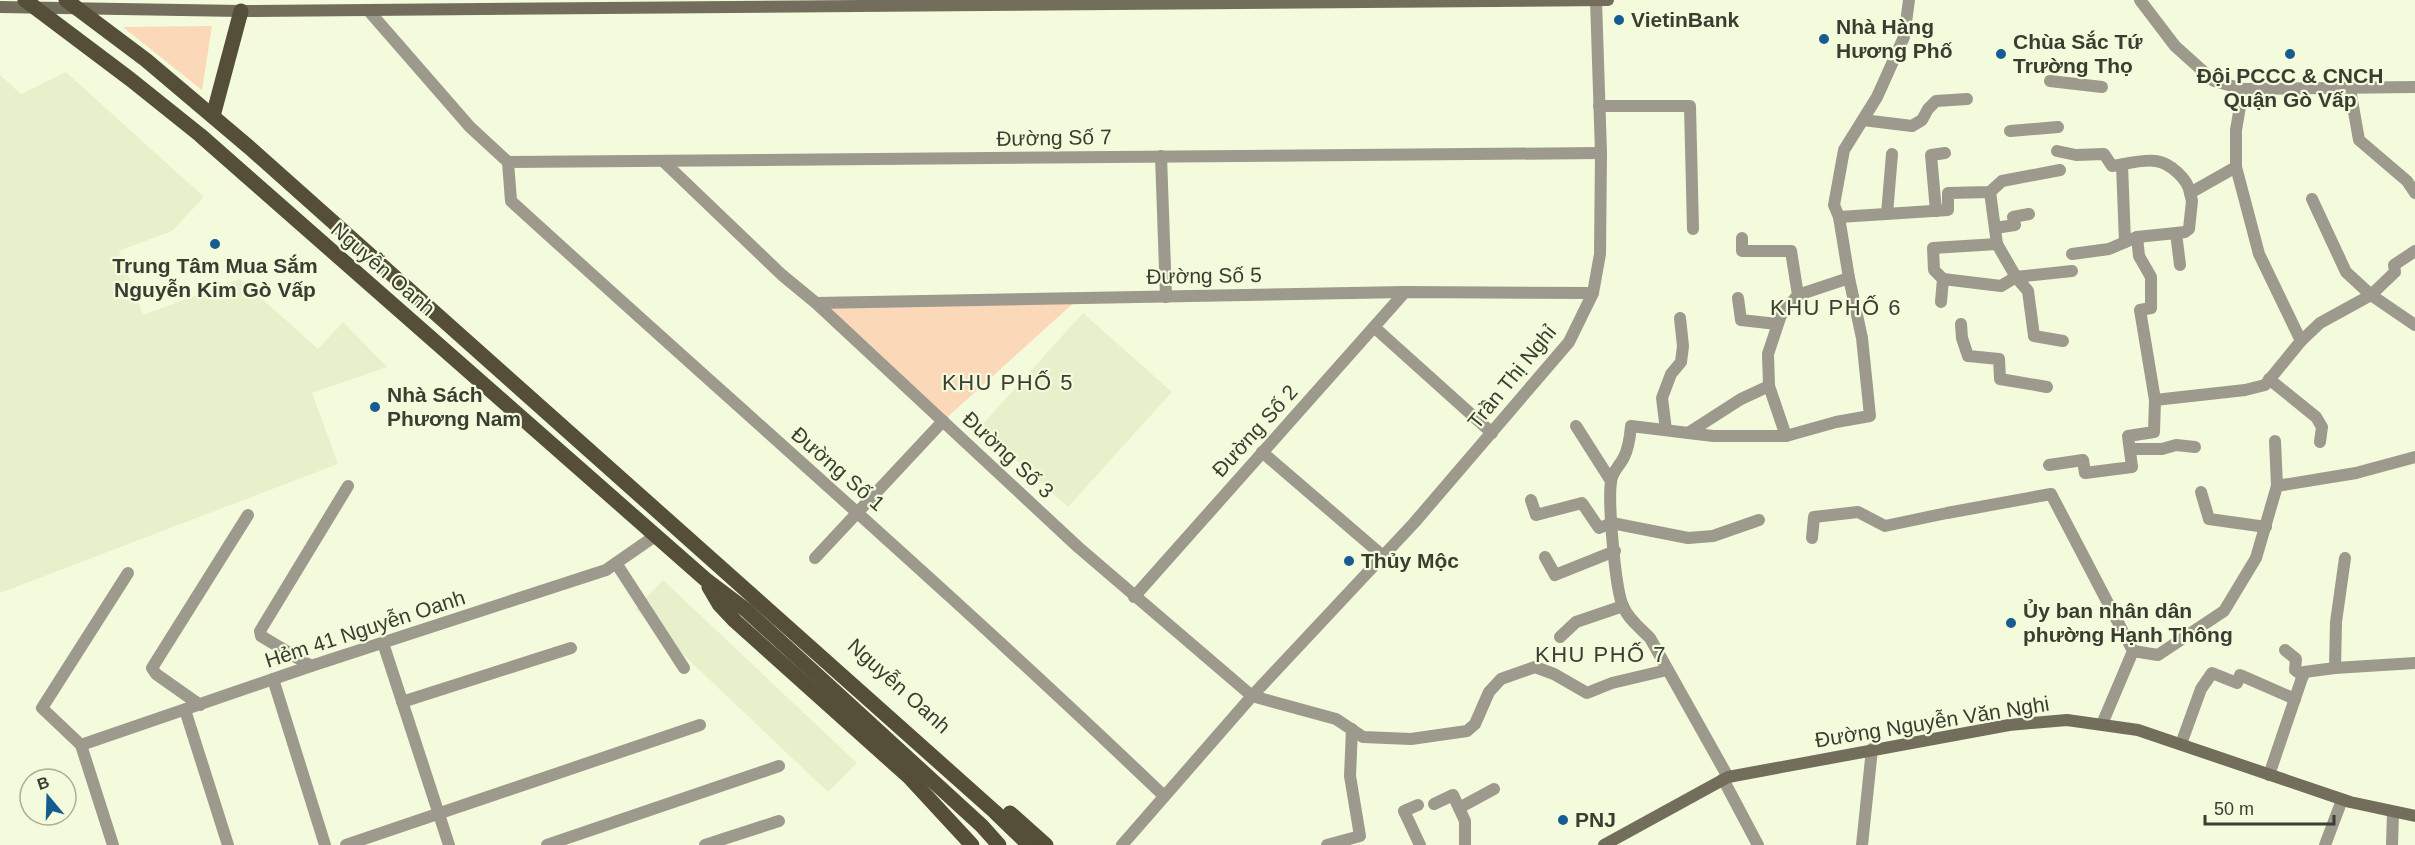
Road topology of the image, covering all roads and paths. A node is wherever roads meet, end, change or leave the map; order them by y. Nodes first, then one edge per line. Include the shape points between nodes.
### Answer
1 (1596, 0) edge
2 (1608, 0) edge
3 (1909, 0) edge
4 (2140, 0) edge
5 (1306, 1) edge
6 (30, 4) edge
7 (72, 4) edge
8 (531, 4) edge
9 (0, 7) edge
10 (368, 10) junction
11 (241, 11) junction
12 (2050, 81) dead end
13 (2102, 87) dead end
14 (2415, 87) edge
15 (2350, 88) junction
16 (2243, 89) junction
17 (1967, 99) dead end
18 (1599, 106) junction
19 (213, 116) junction
20 (1863, 120) junction
21 (2058, 127) dead end
22 (2010, 131) dead end
23 (2057, 151) dead end
24 (1601, 153) junction
25 (1945, 153) dead end
26 (1892, 154) dead end
27 (1161, 156) junction
28 (508, 162) junction
29 (664, 162) junction
30 (2122, 165) junction
31 (2236, 167) junction
32 (2060, 170) dead end
33 (1990, 192) junction
34 (2190, 193) junction
35 (2415, 193) edge
36 (2312, 199) dead end
37 (1936, 211) junction
38 (1887, 214) junction
39 (2029, 214) dead end
40 (1839, 217) junction
41 (1995, 228) junction
42 (1693, 229) dead end
43 (2176, 233) junction
44 (2137, 237) junction
45 (1742, 238) dead end
46 (2125, 242) junction
47 (1997, 244) junction
48 (2415, 251) edge
49 (2072, 254) dead end
50 (2180, 265) dead end
51 (2072, 271) dead end
52 (1849, 278) junction
53 (2016, 278) junction
54 (1943, 279) junction
55 (1405, 292) junction
56 (1593, 292) junction
57 (1798, 295) junction
58 (2371, 295) junction
59 (1166, 297) junction
60 (1738, 298) dead end
61 (1941, 302) dead end
62 (816, 303) junction
63 (1680, 318) dead end
64 (1778, 324) junction
65 (1961, 324) dead end
66 (2415, 325) edge
67 (1374, 327) junction
68 (2063, 341) dead end
69 (2301, 341) junction
70 (2270, 379) junction
71 (1769, 386) junction
72 (2047, 387) dead end
73 (2155, 400) junction
74 (943, 421) junction
75 (1576, 426) dead end
76 (1666, 430) junction
77 (1492, 433) junction
78 (1688, 433) junction
79 (1786, 436) junction
80 (2275, 441) dead end
81 (2320, 442) dead end
82 (2195, 447) dead end
83 (2130, 449) junction
84 (1262, 452) junction
85 (2415, 457) edge
86 (2049, 465) dead end
87 (1611, 481) junction
88 (348, 486) dead end
89 (2277, 486) junction
90 (2201, 492) dead end
91 (1531, 500) dead end
92 (857, 511) junction
93 (248, 515) dead end
94 (1760, 520) dead end
95 (1612, 523) junction
96 (2266, 527) junction
97 (655, 536) junction
98 (1812, 538) dead end
99 (1615, 551) junction
100 (1383, 556) junction
101 (1545, 557) dead end
102 (815, 558) dead end
103 (2345, 558) dead end
104 (616, 563) junction
105 (719, 565) junction
106 (128, 573) dead end
107 (705, 579) junction
108 (1134, 597) junction
109 (751, 604) junction
110 (1623, 606) junction
111 (1560, 637) dead end
112 (383, 643) junction
113 (571, 648) dead end
114 (2285, 650) dead end
115 (2133, 651) junction
116 (2415, 663) edge
117 (311, 666) junction
118 (684, 668) dead end
119 (2335, 668) junction
120 (1667, 670) junction
121 (2303, 676) junction
122 (273, 679) junction
123 (1252, 696) junction
124 (2295, 699) junction
125 (402, 702) junction
126 (200, 705) junction
127 (185, 710) junction
128 (2102, 724) junction
129 (700, 725) dead end
130 (1352, 729) junction
131 (2181, 744) junction
132 (81, 745) junction
133 (1872, 749) junction
134 (779, 766) dead end
135 (2269, 775) junction
136 (1725, 778) junction
137 (1494, 789) dead end
138 (1164, 796) junction
139 (2342, 800) junction
140 (1434, 804) dead end
141 (1418, 805) dead end
142 (1459, 807) junction
143 (2393, 813) junction
144 (439, 815) junction
145 (2415, 816) edge
146 (779, 820) dead end
147 (571, 841) edge
148 (113, 845) edge
149 (228, 845) edge
150 (325, 845) edge
151 (346, 845) edge
152 (449, 845) edge
153 (547, 845) edge
154 (705, 845) edge
155 (972, 845) edge
156 (999, 845) edge
157 (1029, 845) edge
158 (1046, 845) edge
159 (1122, 845) edge
160 (1327, 845) edge
161 (1420, 845) edge
162 (1465, 845) edge
163 (1604, 845) edge
164 (1758, 845) edge
165 (1862, 845) edge
166 (2325, 845) edge
167 (2392, 845) edge

1 - 2 main road
1 - 5 main road
1 - 18 street, Trần Thị Nghỉ
3 - 20 street via 1904,37
4 - 16 street via 2175,46 2214,81
5 - 8 main road
6 - 7 main road
6 - 9 main road
6 - 97 main road, Nguyễn Oanh via 200,135
7 - 11 main road
7 - 19 main road, Nguyễn Oanh
8 - 10 main road
10 - 11 main road
10 - 28 street via 470,127
11 - 19 main road
12 - 13 street
14 - 15 street
15 - 16 street
15 - 35 street via 2359,140 2407,181
16 - 31 street via 2236,130
17 - 20 street via 1936,101 1922,120 1912,126
18 - 24 street, Trần Thị Nghỉ
18 - 42 street via 1690,106
19 - 105 main road, Nguyễn Oanh
20 - 40 street via 1844,150 1834,205
21 - 22 street
23 - 30 street via 2104,154 2112,166
24 - 27 street, Đường Số 7
24 - 56 street, Trần Thị Nghỉ via 1600,254
25 - 37 street via 1931,156
26 - 38 street
27 - 29 street, Đường Số 7
27 - 59 street
28 - 29 street, Đường Số 7
28 - 92 street, Đường Số 1 via 511,201
29 - 62 street, Đường Số 3
30 - 34 street via 2157,160 2178,172
30 - 46 street
31 - 34 street
31 - 69 street via 2259,254
32 - 33 street via 2002,181
33 - 37 street via 1948,193 1948,210
33 - 41 street
34 - 43 street via 2189,229
36 - 58 street via 2346,272
37 - 38 street
38 - 40 street
39 - 41 street via 2013,217 2014,225
40 - 52 street
41 - 47 street
43 - 44 street
43 - 50 street
44 - 46 street
44 - 73 street via 2139,256 2151,277 2151,308 2140,310
45 - 57 street via 1742,251 1791,251
46 - 49 street via 2109,249
47 - 53 street
47 - 54 street via 1933,248 1934,270
48 - 58 street via 2394,265 2395,272
51 - 53 street
52 - 57 street
52 - 79 street via 1862,338 1870,416
53 - 54 street via 2001,286
53 - 68 street via 2028,291 2034,336
54 - 61 street
55 - 56 street, Đường Số 5
55 - 59 street, Đường Số 5
55 - 67 street, Đường Số 2
56 - 77 street, Trần Thị Nghỉ via 1569,342
57 - 64 street via 1780,315
58 - 66 street
58 - 69 street via 2320,323
59 - 62 street, Đường Số 5
60 - 64 street via 1741,320
62 - 74 street, Đường Số 3
63 - 76 street via 1681,362 1671,374 1662,398
64 - 71 street via 1768,354
65 - 72 street via 1968,356 1999,359 2000,379
67 - 77 street
67 - 84 street, Đường Số 2
69 - 70 street
70 - 73 street via 2265,385 2244,390
70 - 81 street via 2316,417 2322,427
71 - 78 street
71 - 79 street
73 - 83 street via 2154,432 2128,436
74 - 92 street
74 - 108 street, Đường Số 3
75 - 87 street
76 - 78 street
76 - 87 street via 1631,426 1624,458
77 - 100 street, Trần Thị Nghỉ
78 - 79 street
80 - 89 street
82 - 83 street
83 - 86 street via 2132,467 2085,473 2084,460
84 - 100 street
84 - 108 street, Đường Số 2
85 - 89 street via 2356,473
87 - 95 street
88 - 117 street via 260,631 261,636
89 - 96 street
90 - 96 street via 2209,519
91 - 95 street via 1536,515 1582,503 1599,528
92 - 102 street
92 - 138 street, Đường Số 1
93 - 126 street via 153,668
94 - 95 street via 1713,536 1688,538
95 - 99 street
96 - 115 street via 2256,558 2224,611 2158,655
97 - 104 street, Hẻm 41 Nguyễn Oanh
97 - 107 main road, Nguyễn Oanh
98 - 115 street via 1814,517 1858,512 1885,526 2051,494
99 - 101 street via 1555,575
99 - 110 street
100 - 123 street, Trần Thị Nghỉ
103 - 119 street via 2336,622
104 - 112 street, Hẻm 41 Nguyễn Oanh via 606,570
104 - 118 street
105 - 109 main road, Nguyễn Oanh
105 - 158 main road, Nguyễn Oanh via 762,591
106 - 132 street via 42,708
107 - 109 main road, Nguyễn Oanh
107 - 155 main road, Nguyễn Oanh via 719,604 735,621 909,777
108 - 123 street, Đường Số 3
109 - 156 main road
109 - 157 main road
110 - 111 street via 1576,622
110 - 120 street via 1650,638
112 - 117 street, Hẻm 41 Nguyễn Oanh
112 - 125 street
113 - 125 street
114 - 121 street via 2296,659 2295,670
115 - 128 street
116 - 119 street
117 - 122 street, Hẻm 41 Nguyễn Oanh
119 - 121 street via 2304,672
120 - 130 street via 1587,693 1535,667 1501,679 1467,731 1411,739 1364,737
120 - 136 street
121 - 124 street
122 - 126 street, Hẻm 41 Nguyễn Oanh
122 - 150 street
123 - 130 street via 1336,719
123 - 138 street, Trần Thị Nghỉ
124 - 131 street via 2240,675 2237,683 2212,673 2201,689
124 - 135 street
125 - 144 street
126 - 127 street, Hẻm 41 Nguyễn Oanh
127 - 132 street, Hẻm 41 Nguyễn Oanh
127 - 149 street
128 - 131 main road, Đường Nguyễn Văn Nghi via 2138,730
128 - 133 main road, Đường Nguyễn Văn Nghi via 2067,720 2019,724
129 - 144 street
130 - 160 street via 1350,776 1360,836
131 - 135 main road, Đường Nguyễn Văn Nghi
132 - 148 street
133 - 136 main road, Đường Nguyễn Văn Nghi
133 - 165 street
134 - 147 street
135 - 139 main road, Đường Nguyễn Văn Nghi
136 - 163 main road, Đường Nguyễn Văn Nghi
136 - 164 street
137 - 142 street
138 - 159 street
139 - 143 main road, Đường Nguyễn Văn Nghi
139 - 166 street
140 - 142 street via 1453,795
141 - 161 street via 1404,811
142 - 162 street via 1465,820
143 - 145 main road, Đường Nguyễn Văn Nghi
143 - 167 street
144 - 151 street
144 - 152 street
146 - 154 street
147 - 153 street

